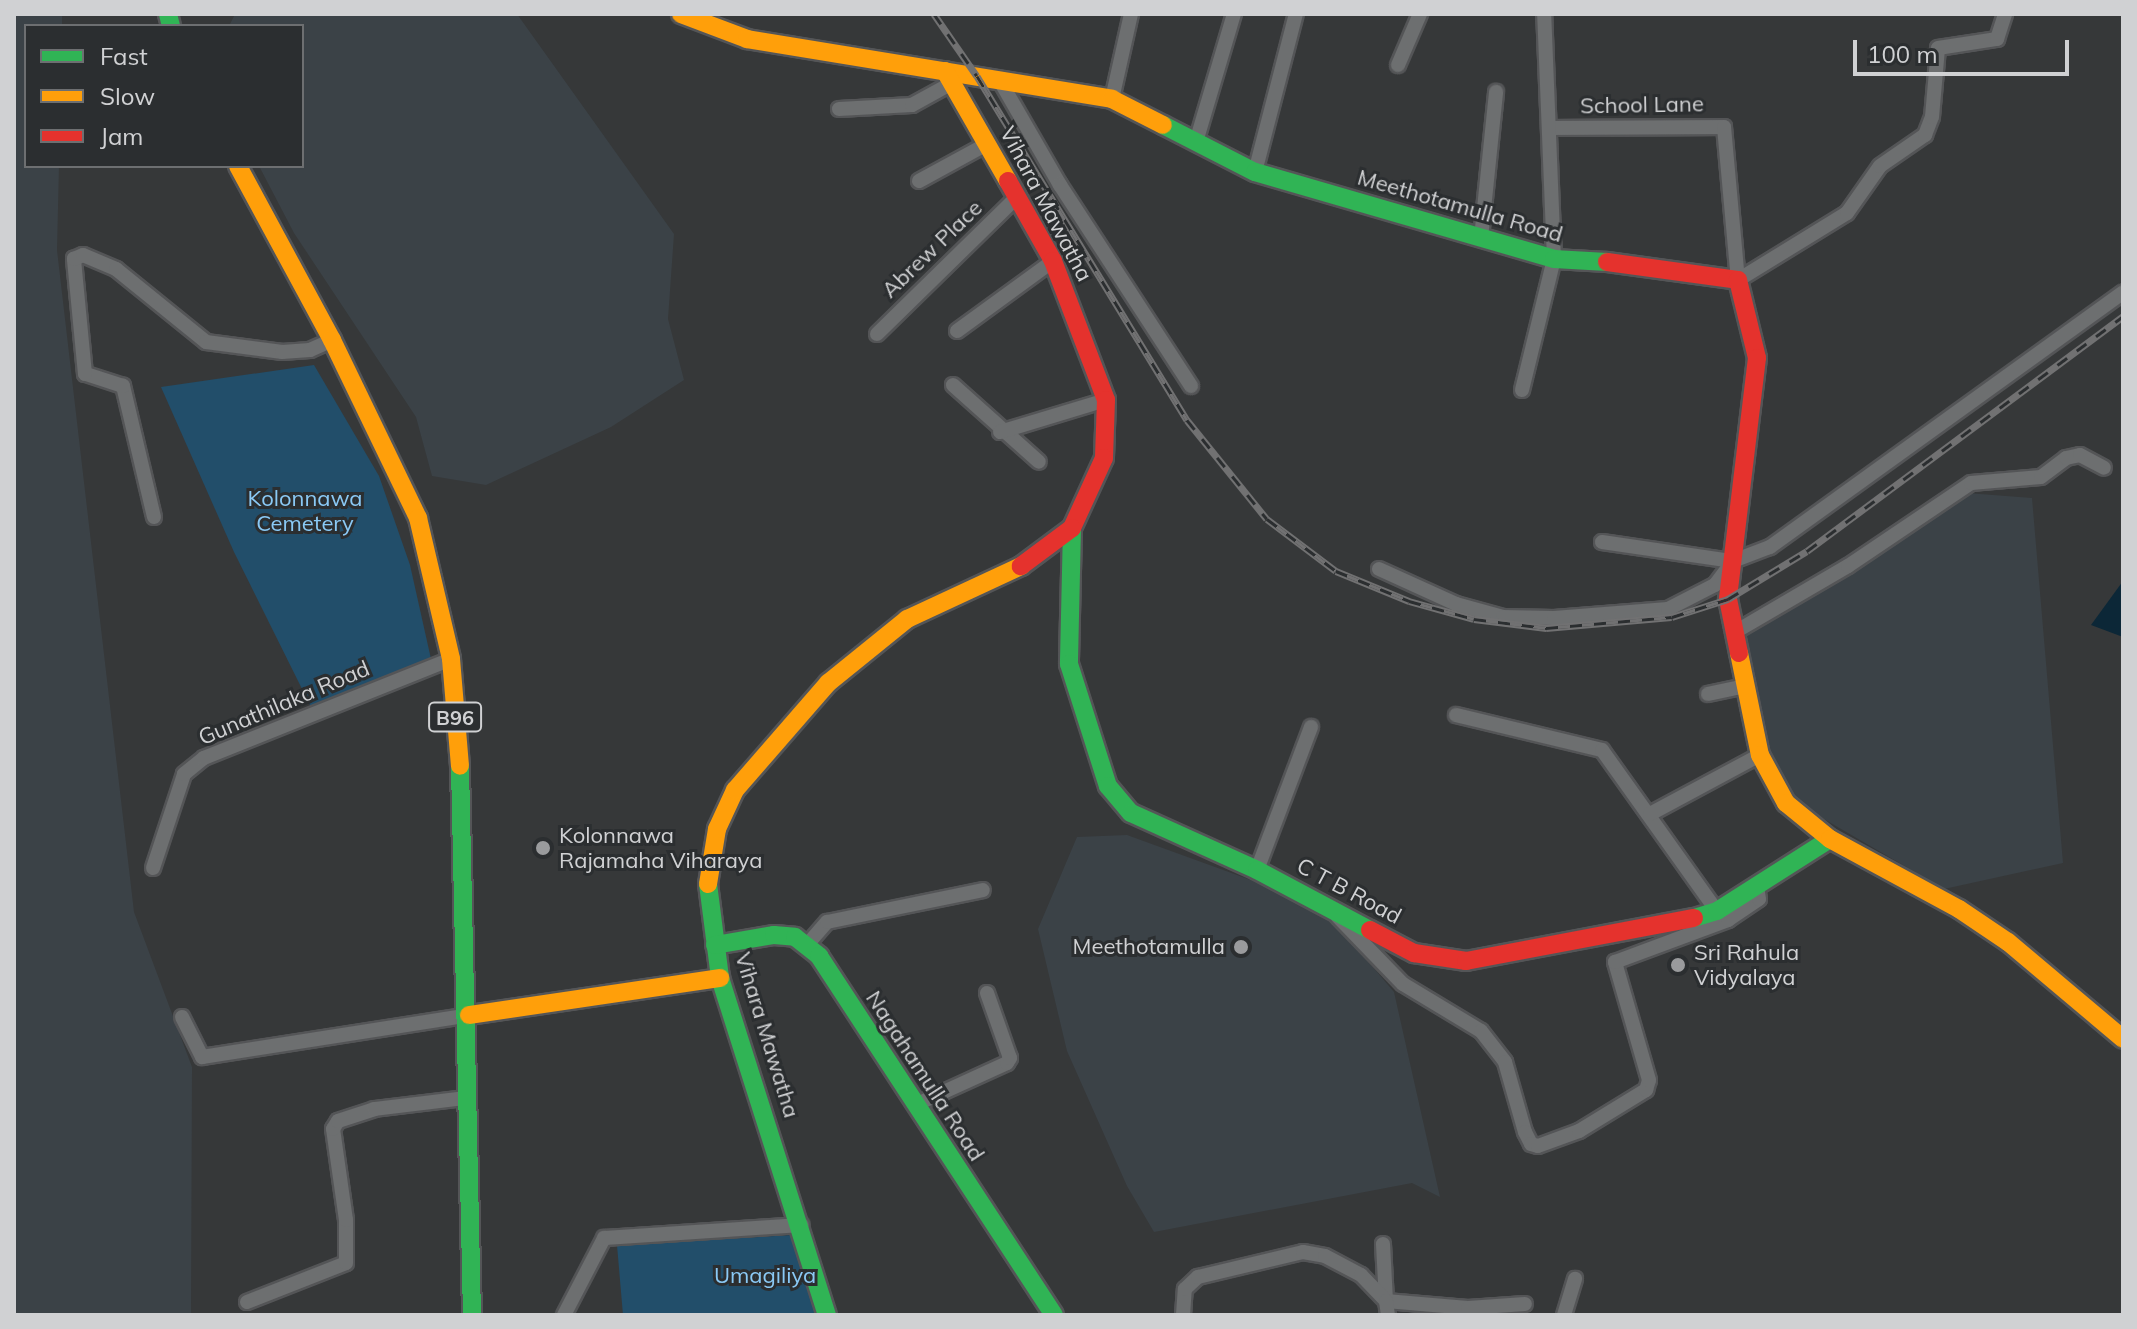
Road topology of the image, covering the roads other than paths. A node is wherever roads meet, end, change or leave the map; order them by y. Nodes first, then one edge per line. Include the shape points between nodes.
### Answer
1 (1131, 14) edge
2 (1234, 14) edge
3 (1296, 14) edge
4 (1420, 14) edge
5 (1544, 14) edge
6 (2005, 14) edge
7 (686, 15) edge
8 (1398, 65) dead end
9 (948, 77) junction
10 (999, 79) junction
11 (1496, 92) dead end
12 (1112, 99) junction
13 (839, 109) dead end
14 (1552, 128) junction
15 (1196, 142) junction
16 (987, 144) junction
17 (239, 168) edge
18 (1255, 172) junction
19 (919, 181) dead end
20 (1018, 196) junction
21 (1481, 238) junction
22 (1554, 259) junction
23 (1053, 261) junction
24 (1738, 280) junction
25 (2123, 292) edge
26 (957, 331) dead end
27 (877, 334) dead end
28 (332, 340) junction
29 (953, 385) dead end
30 (1191, 386) dead end
31 (1522, 390) dead end
32 (1106, 400) junction
33 (1000, 432) junction
34 (1039, 462) dead end
35 (2104, 468) dead end
36 (154, 517) dead end
37 (1072, 528) junction
38 (1602, 542) dead end
39 (1733, 561) junction
40 (1379, 569) dead end
41 (1735, 632) junction
42 (451, 659) junction
43 (1745, 686) junction
44 (1708, 694) dead end
45 (1456, 715) dead end
46 (1311, 727) dead end
47 (1760, 755) junction
48 (1650, 814) junction
49 (1830, 839) junction
50 (153, 868) dead end
51 (1257, 870) junction
52 (1757, 886) junction
53 (983, 890) dead end
54 (1330, 908) junction
55 (1717, 911) junction
56 (715, 945) junction
57 (806, 946) junction
58 (720, 978) junction
59 (987, 993) dead end
60 (469, 1015) junction
61 (182, 1017) dead end
62 (2123, 1039) edge
63 (465, 1098) junction
64 (915, 1105) junction
65 (802, 1225) junction
66 (1383, 1244) dead end
67 (1575, 1279) dead end
68 (247, 1302) dead end
69 (1387, 1308) edge
70 (1522, 1309) edge
71 (1567, 1309) edge
72 (472, 1315) edge
73 (564, 1315) edge
74 (827, 1315) edge
75 (1054, 1315) edge
76 (1183, 1315) edge

1 - 12 street
2 - 15 street
3 - 18 street
4 - 8 street
5 - 14 street
6 - 24 street via 1997,39 1938,48 1932,117 1925,135 1880,166 1847,213
7 - 9 street, Meethotamulla Road via 747,39
9 - 10 street, Meethotamulla Road
9 - 13 street via 912,105
9 - 16 street, Vihara Mawatha
10 - 12 street, Meethotamulla Road
10 - 30 street via 1060,185
11 - 21 street
12 - 15 street, Meethotamulla Road
14 - 22 street
14 - 24 street, School Lane via 1724,127
15 - 18 street, Meethotamulla Road
16 - 19 street
16 - 20 street, Vihara Mawatha
17 - 28 street, B96
18 - 21 street, Meethotamulla Road
20 - 23 street, Vihara Mawatha
20 - 27 street, Abrew Place
21 - 22 street, Meethotamulla Road
22 - 24 street, Meethotamulla Road via 1640,264
22 - 31 street
23 - 26 street
23 - 32 street, Vihara Mawatha
24 - 39 street via 1757,358
25 - 39 street via 1791,536
28 - 36 street via 310,350 282,352 206,342 116,269 83,255 74,259 85,374 123,386
28 - 42 street, B96 via 418,518
29 - 33 street
32 - 33 street
32 - 37 street, Vihara Mawatha via 1104,458
33 - 34 street
35 - 41 street via 2080,455 2066,458 2041,477 1971,483 1848,566
37 - 51 street, C T B Road via 1069,664 1108,786 1131,813
37 - 56 street, Vihara Mawatha via 1023,565 907,619 828,683 776,737 735,790 717,829 708,883
38 - 39 street
39 - 40 street via 1715,585 1668,609 1568,618 1503,617 1456,604
39 - 41 street via 1728,599
41 - 43 street
42 - 50 street, Gunathilaka Road via 204,758 184,774
42 - 60 street, B96
43 - 44 street
43 - 47 street
45 - 48 street via 1602,750
46 - 51 street
47 - 48 street
47 - 49 street via 1786,803
48 - 55 street
49 - 52 street, C T B Road
49 - 62 street via 1959,909 2008,942
51 - 54 street, C T B Road
52 - 54 street via 1759,899 1728,920 1615,962 1649,1080 1646,1090 1579,1131 1538,1146 1525,1132 1505,1062 1481,1031 1403,984
52 - 55 street, C T B Road
53 - 57 street via 827,922
54 - 55 street, C T B Road via 1414,953 1466,961 1665,927
56 - 57 street via 774,935 795,937
56 - 58 street, Vihara Mawatha
57 - 64 street, Nagahamulla Road via 819,956
58 - 60 street
58 - 65 street, Vihara Mawatha
59 - 64 street via 1010,1058 1007,1063
60 - 61 street via 202,1057
60 - 63 street, B96
63 - 68 street via 374,1109 338,1121 333,1129 346,1220 346,1263
63 - 72 street, B96
64 - 75 street, Nagahamulla Road
65 - 73 street via 604,1238
65 - 74 street, Vihara Mawatha
66 - 69 street
67 - 71 street
69 - 70 street
69 - 76 street via 1361,1275 1325,1256 1303,1252 1198,1277 1185,1289

